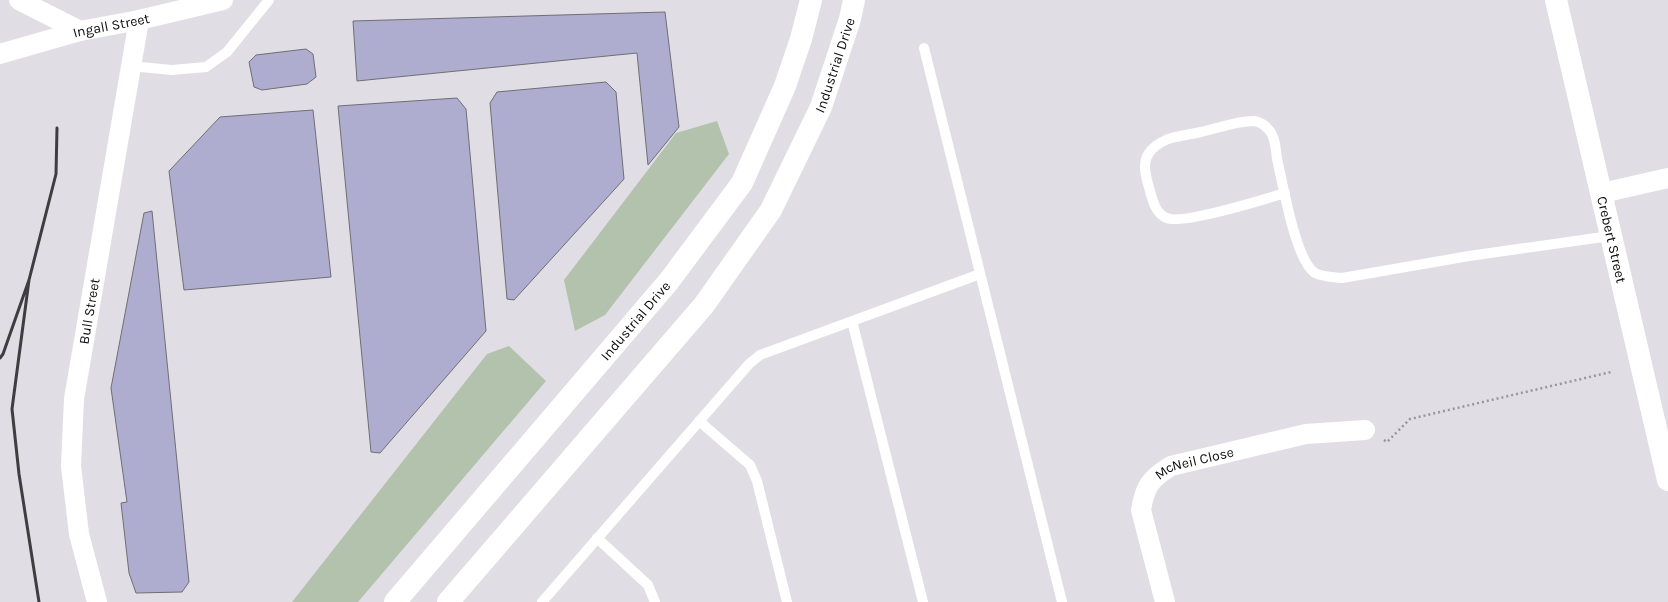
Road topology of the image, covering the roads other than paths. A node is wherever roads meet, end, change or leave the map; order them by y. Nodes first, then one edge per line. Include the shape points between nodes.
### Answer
1 (19, 0) edge
2 (223, 0) edge
3 (268, 0) edge
4 (811, 0) edge
5 (854, 0) edge
6 (1556, 0) edge
7 (139, 20) junction
8 (80, 31) junction
9 (924, 48) dead end
10 (0, 54) edge
11 (130, 66) junction
12 (1668, 178) edge
13 (1602, 193) junction
14 (1285, 194) junction
15 (1610, 236) junction
16 (980, 274) junction
17 (852, 321) junction
18 (699, 421) junction
19 (1366, 430) road end
20 (1668, 480) edge
21 (597, 538) junction
22 (97, 602) edge
23 (395, 602) edge
24 (448, 602) edge
25 (542, 602) edge
26 (655, 602) edge
27 (787, 602) edge
28 (923, 602) edge
29 (1062, 602) edge
30 (1165, 602) edge

1 - 8 street
2 - 7 street, Ingall Street
3 - 11 lane via 227,52 206,67 172,70
4 - 23 main road, Industrial Drive via 785,86 742,183 669,281
5 - 24 main road, Industrial Drive via 821,107 771,210 704,305
6 - 13 main road, Crebert Street
7 - 8 street, Ingall Street
7 - 11 street, Bull Street
8 - 10 street, Ingall Street
9 - 16 lane
11 - 22 street, Bull Street via 74,399 71,466 79,534
12 - 13 street
13 - 15 main road, Crebert Street
14 - 14 lane via 1271,132 1259,122 1239,123 1168,139 1148,154 1145,171 1155,206 1166,218 1193,218
14 - 15 lane via 1306,263 1315,272 1326,276 1342,278 1469,256
15 - 20 main road, Crebert Street
16 - 17 lane
16 - 29 lane
17 - 18 lane via 760,355
17 - 28 lane
18 - 21 lane
18 - 27 lane via 750,465 757,480
19 - 30 street, McNeil Close via 1306,434 1171,466 1158,474 1149,482 1143,495 1141,510
21 - 25 lane
21 - 26 lane via 648,585

